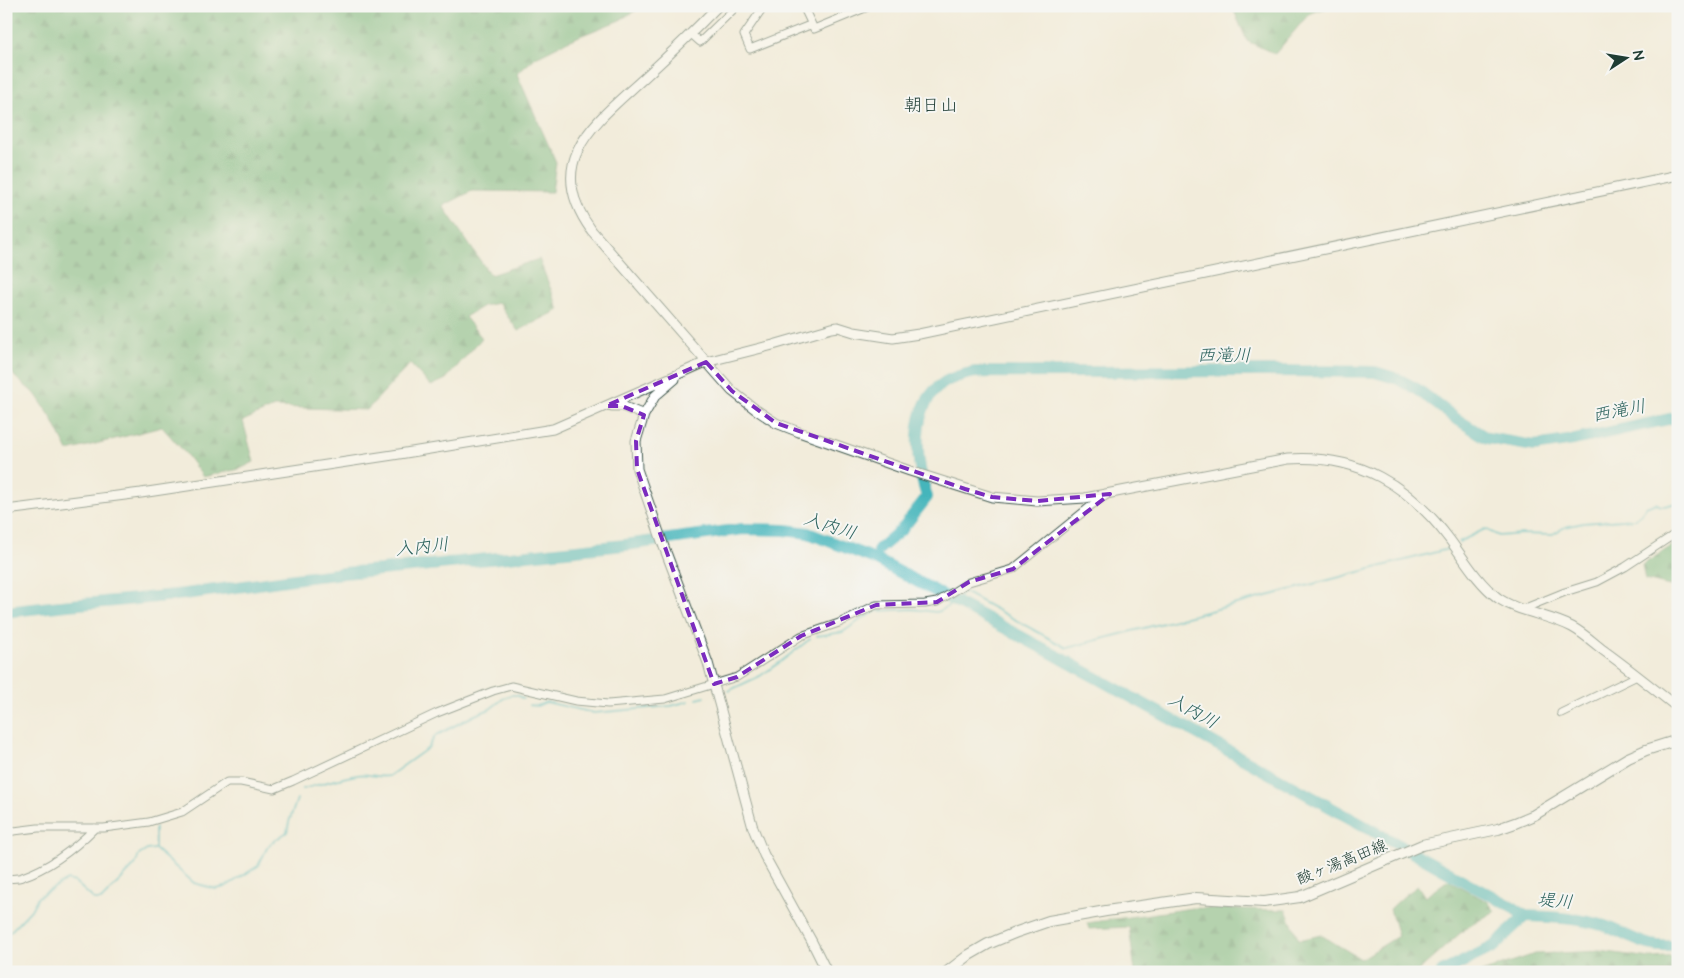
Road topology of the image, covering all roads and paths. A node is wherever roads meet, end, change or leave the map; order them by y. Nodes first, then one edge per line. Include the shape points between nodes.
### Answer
1 (718, 6) edge
2 (737, 6) edge
3 (764, 6) edge
4 (803, 6) edge
5 (870, 6) edge
6 (810, 24) junction
7 (691, 34) junction
8 (1678, 175) edge
9 (706, 362) junction
10 (685, 371) junction
11 (606, 406) junction
12 (644, 415) junction
13 (1110, 494) junction
14 (6, 510) edge
15 (1678, 532) edge
16 (1523, 609) junction
17 (1638, 676) junction
18 (714, 684) junction
19 (1678, 708) edge
20 (1561, 713) dead end
21 (1678, 740) edge
22 (95, 828) junction
23 (6, 832) edge
24 (6, 879) edge
25 (826, 972) edge
26 (947, 972) edge

1 - 7 street
2 - 7 street via 700,42
3 - 6 street via 744,35 750,49
4 - 6 street
5 - 6 street via 814,29
7 - 9 street via 587,133 575,156 572,183 578,208 592,231
8 - 9 street via 919,334 892,338 832,328
9 - 10 street
9 - 13 street via 732,391 776,423 926,477 992,497 1015,500
10 - 11 street
10 - 12 street via 655,396
11 - 12 street via 622,406
11 - 14 street via 553,429 530,433
12 - 18 street via 636,441 637,469
13 - 16 street via 1288,458 1314,458 1350,464 1378,475 1412,497 1434,519 1489,590 1499,599
13 - 18 street via 1013,569 968,582 937,602 876,605 801,636 737,677
15 - 16 street via 1597,582
16 - 17 street via 1573,628
17 - 19 street
17 - 20 street
18 - 22 street via 666,699 608,704 576,701 511,686 437,713 274,788 227,782 182,812 149,822
18 - 25 street via 753,828
21 - 26 main road, 酸ヶ湯高田線 via 1628,758 1534,815 1515,823 1422,845 1300,897 1264,902 1196,898 1049,921 988,944
22 - 23 street via 38,828
22 - 24 street via 50,863 21,878

